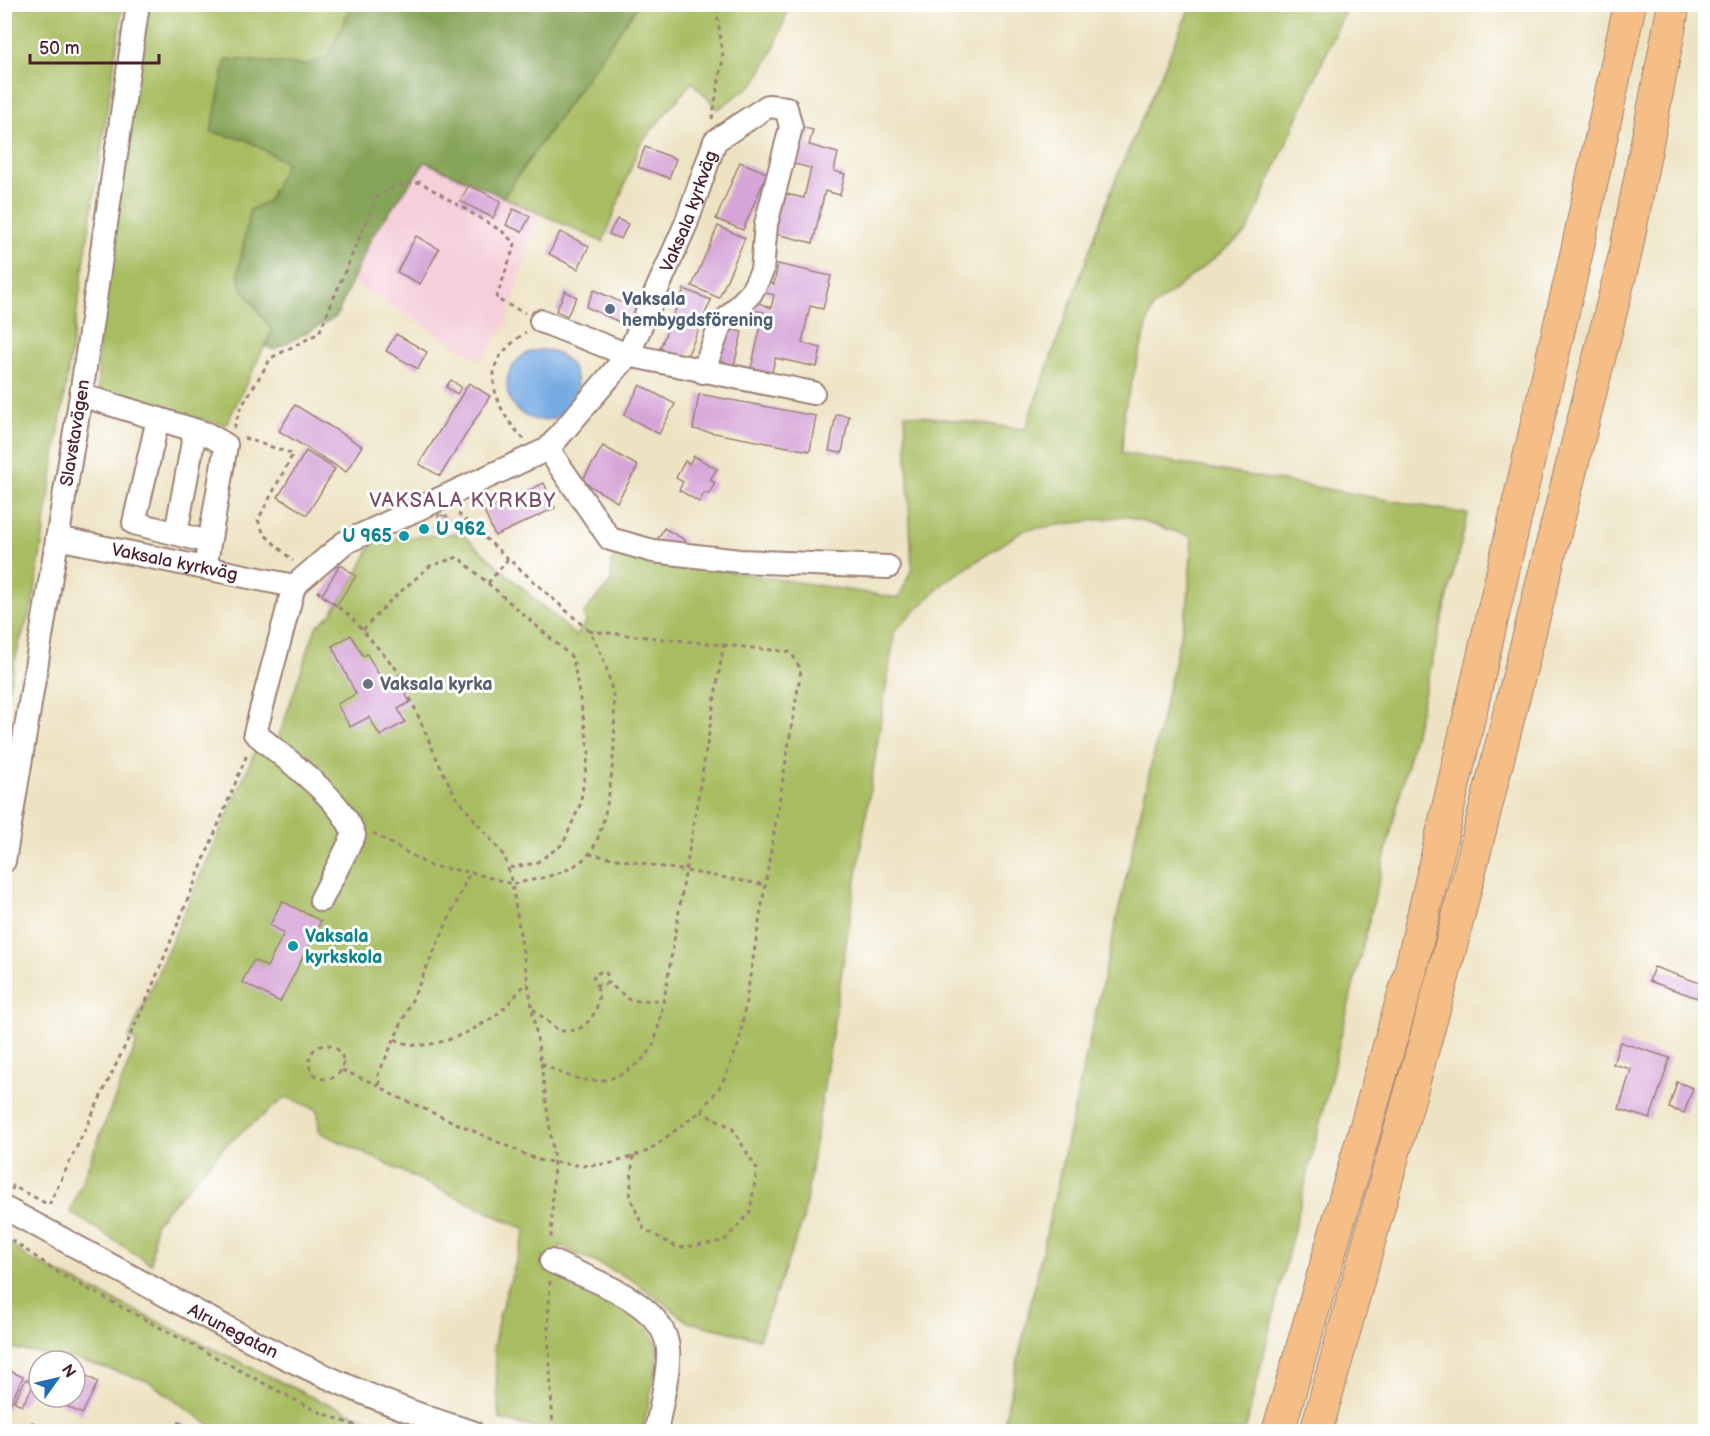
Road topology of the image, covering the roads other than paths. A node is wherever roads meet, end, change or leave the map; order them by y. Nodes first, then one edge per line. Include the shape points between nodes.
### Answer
1 (138, 4) edge
2 (1630, 4) edge
3 (1674, 4) edge
4 (541, 321) road end
5 (628, 355) junction
6 (703, 372) junction
7 (813, 393) dead end
8 (81, 395) junction
9 (158, 419) junction
10 (195, 430) junction
11 (548, 449) junction
12 (176, 533) junction
13 (57, 538) junction
14 (209, 542) junction
15 (888, 567) dead end
16 (205, 568) junction
17 (298, 582) junction
18 (4, 861) edge
19 (321, 900) dead end
20 (7, 1202) edge
21 (551, 1262) road end
22 (472, 1431) edge
23 (656, 1431) edge
24 (1278, 1431) edge
25 (1316, 1431) edge

1 - 8 street, Slavstavägen
2 - 24 highway via 1410,973
3 - 25 highway via 1623,263 1447,961
4 - 5 street
5 - 6 street
5 - 6 street, Vaksala kyrkväg via 686,224 715,141 768,106 786,108 791,127 773,192 762,271 751,293 720,326
5 - 11 street, Vaksala kyrkväg
6 - 7 street
8 - 9 street
8 - 13 street, Slavstavägen
9 - 10 street
9 - 12 street via 135,523
10 - 12 street
10 - 14 street via 226,445
11 - 15 street via 610,539 653,551 739,561
11 - 17 street, Vaksala kyrkväg via 344,543
12 - 14 street
13 - 16 street, Vaksala kyrkväg
13 - 18 street, Slavstavägen
14 - 16 street
16 - 17 street, Vaksala kyrkväg
17 - 19 street via 255,733 349,819 354,835
20 - 22 street, Alrunegatan via 318,1375 419,1416
21 - 23 street via 623,1295 657,1319 668,1350

